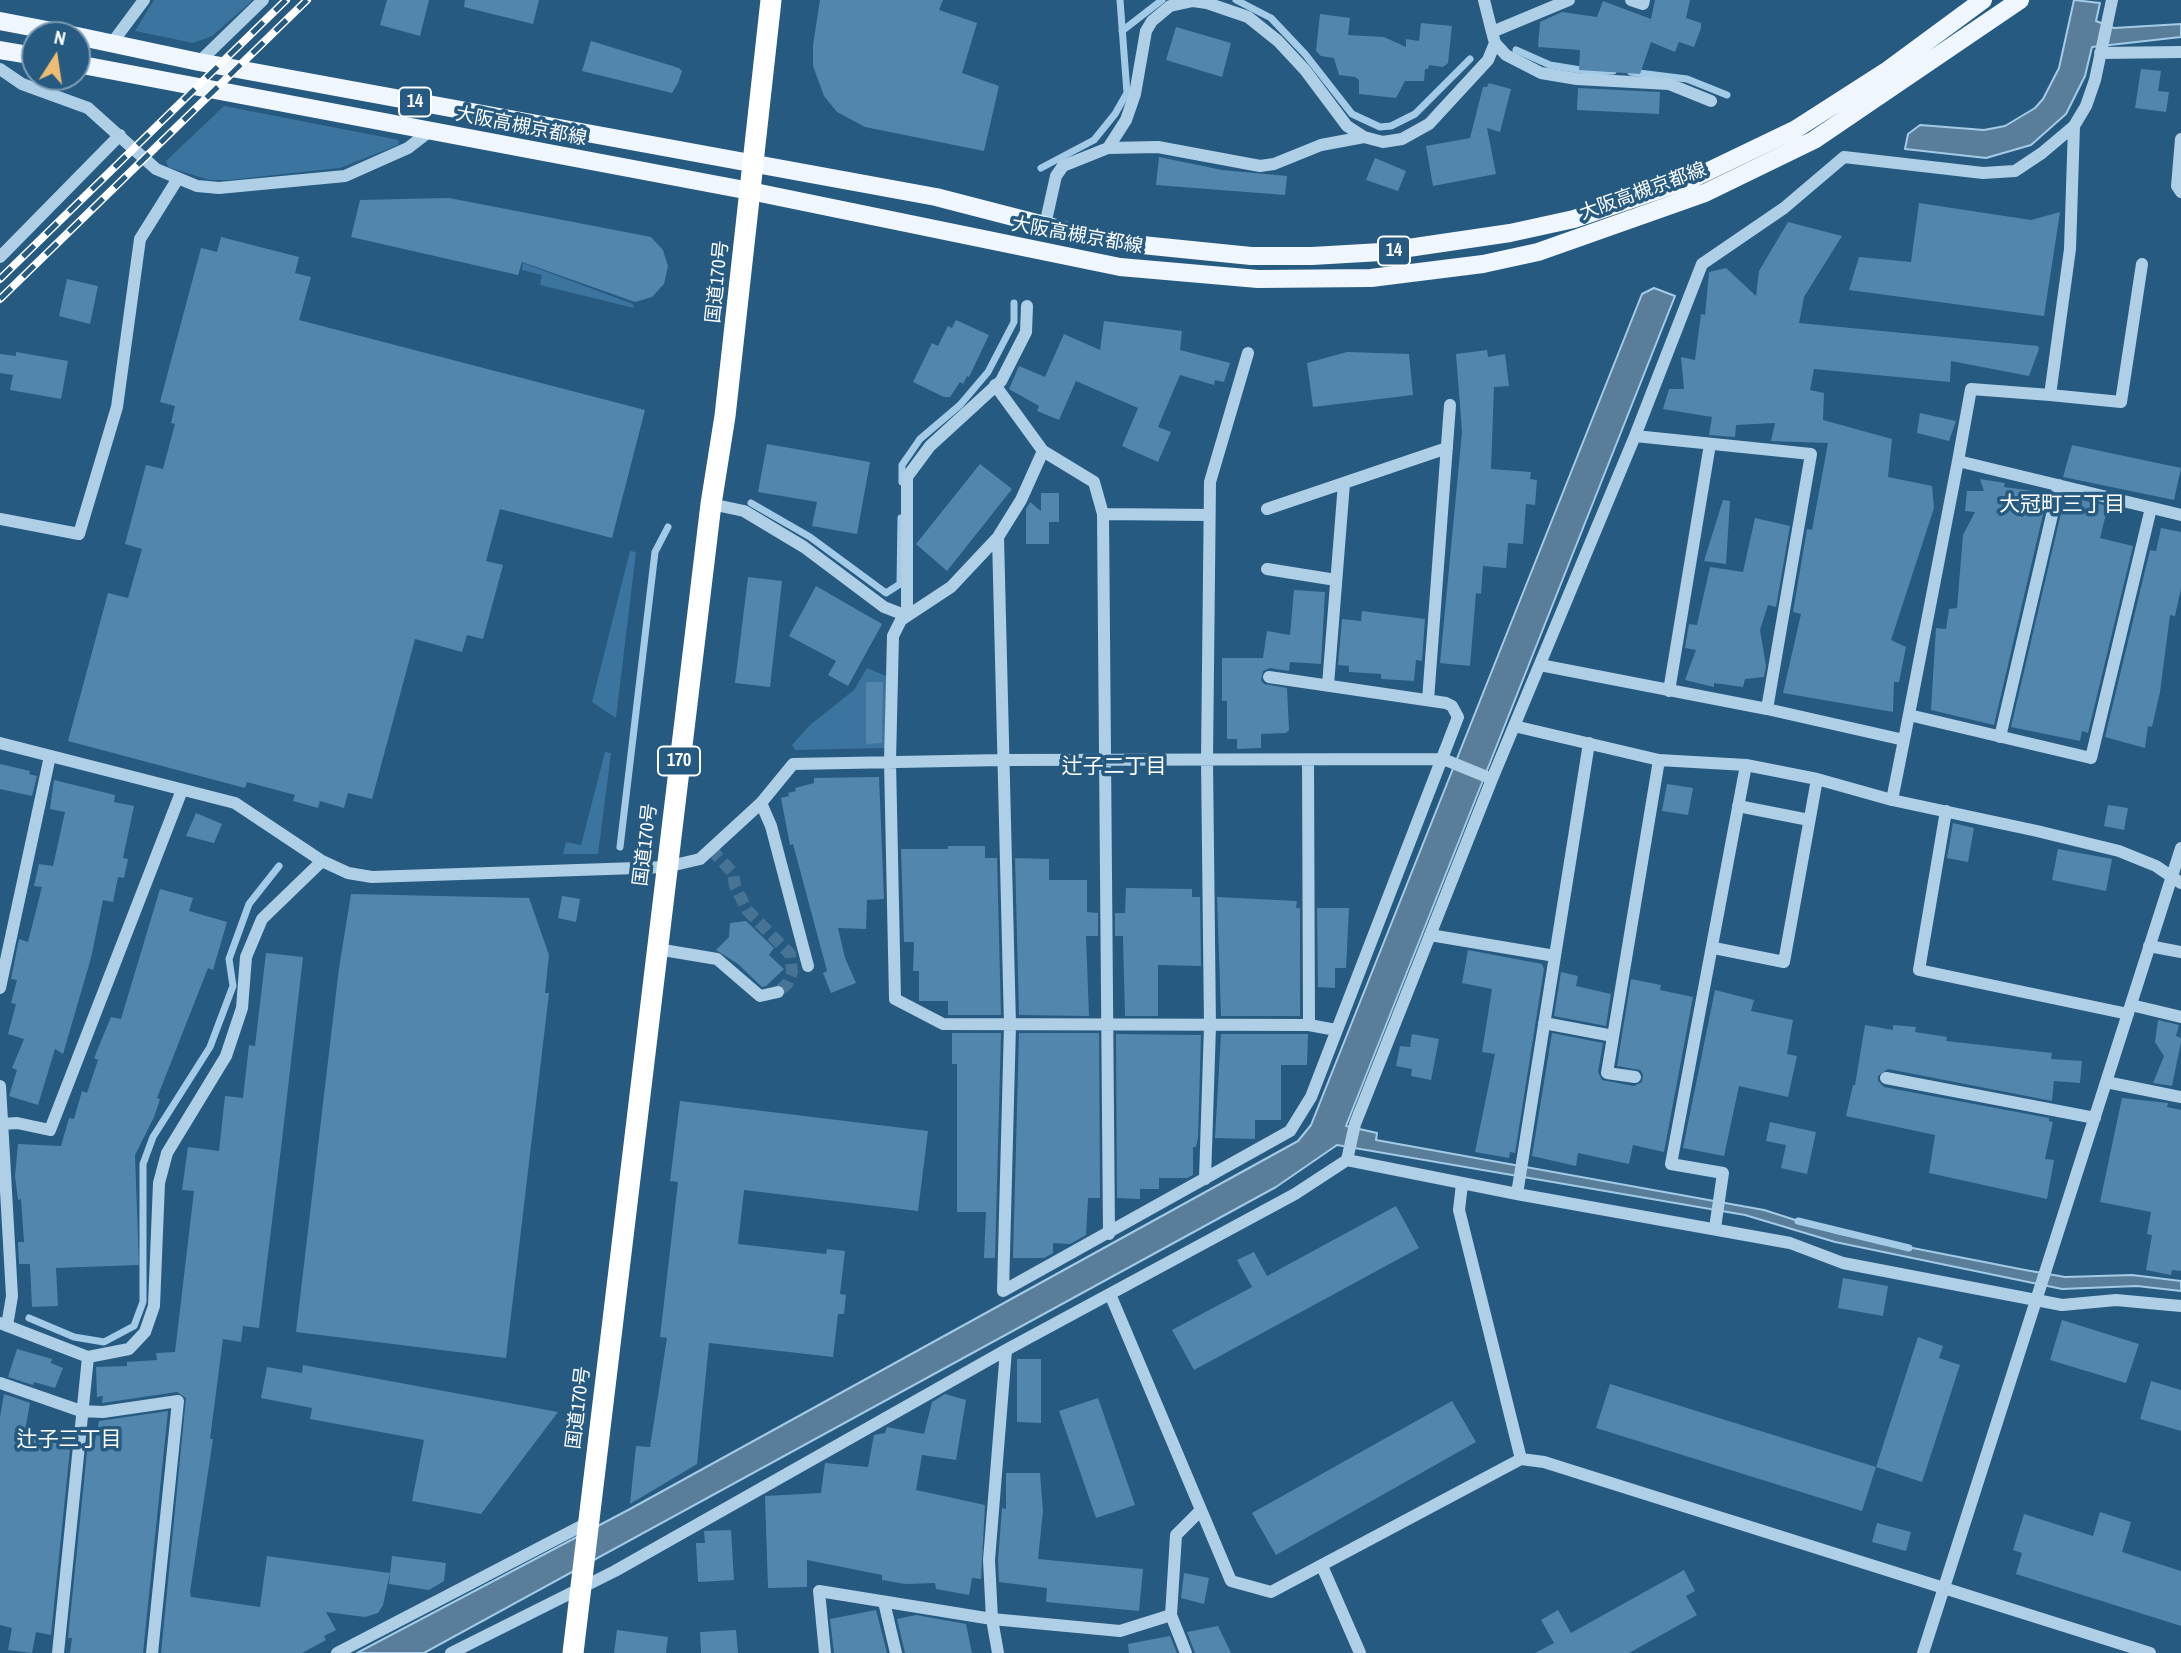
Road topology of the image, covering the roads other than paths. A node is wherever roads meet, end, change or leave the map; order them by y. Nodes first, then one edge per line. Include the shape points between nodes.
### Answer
1 (144, 0) edge
2 (263, 0) edge
3 (771, 0) edge
4 (1484, 0) edge
5 (1569, 0) edge
6 (1631, 0) edge
7 (1644, 0) edge
8 (1983, 0) edge
9 (2020, 0) edge
10 (2112, 0) edge
11 (0, 21) edge
12 (21, 25) edge
13 (91, 38) edge
14 (1493, 38) junction
15 (113, 43) junction
16 (0, 50) edge
17 (2101, 50) junction
18 (2181, 52) edge
19 (21, 54) edge
20 (199, 62) junction
21 (91, 67) edge
22 (0, 69) edge
23 (1711, 101) dead end
24 (2074, 126) junction
25 (430, 131) junction
26 (120, 135) junction
27 (1364, 137) junction
28 (2181, 139) edge
29 (1108, 148) junction
30 (753, 161) junction
31 (177, 180) junction
32 (750, 191) junction
33 (2181, 192) edge
34 (1045, 225) junction
35 (0, 257) edge
36 (2142, 264) dead end
37 (1027, 306) dead end
38 (1248, 353) dead end
39 (995, 385) junction
40 (2050, 395) junction
41 (1450, 405) dead end
42 (1635, 436) junction
43 (1710, 444) junction
44 (1447, 448) junction
45 (1043, 451) junction
46 (1958, 461) junction
47 (1344, 483) junction
48 (2059, 485) junction
49 (711, 504) junction
50 (2151, 508) junction
51 (1267, 509) dead end
52 (1103, 514) junction
53 (1209, 515) junction
54 (2181, 515) edge
55 (0, 519) edge
56 (998, 537) junction
57 (1267, 569) dead end
58 (1336, 580) junction
59 (907, 616) junction
60 (1540, 665) junction
61 (1269, 677) dead end
62 (1328, 685) junction
63 (1669, 691) junction
64 (1428, 699) junction
65 (1767, 709) junction
66 (1909, 715) junction
67 (1514, 726) junction
68 (2000, 737) junction
69 (1904, 740) junction
70 (0, 743) edge
71 (1589, 743) junction
72 (50, 756) junction
73 (1105, 759) junction
74 (1002, 760) junction
75 (1207, 760) junction
76 (1659, 760) junction
77 (890, 761) junction
78 (1308, 761) junction
79 (1447, 761) junction
80 (1746, 765) junction
81 (1489, 778) junction
82 (1817, 779) junction
83 (182, 790) junction
84 (1892, 800) junction
85 (761, 803) junction
86 (1738, 806) junction
87 (1946, 811) junction
88 (1810, 820) junction
89 (2181, 848) edge
90 (322, 861) junction
91 (666, 867) junction
92 (2176, 880) edge
93 (6, 929) edge
94 (1430, 935) junction
95 (2149, 946) junction
96 (1714, 948) junction
97 (657, 949) junction
98 (2181, 952) edge
99 (1555, 956) junction
100 (808, 966) dead end
101 (0, 988) edge
102 (778, 992) dead end
103 (2129, 1009) junction
104 (2181, 1017) edge
105 (1544, 1023) junction
106 (1010, 1025) junction
107 (1109, 1026) junction
108 (1210, 1026) junction
109 (1309, 1026) junction
110 (1336, 1030) junction
111 (1613, 1036) junction
112 (1635, 1077) dead end
113 (1886, 1078) dead end
114 (2106, 1082) junction
115 (0, 1086) edge
116 (2181, 1097) edge
117 (2095, 1118) junction
118 (3, 1124) junction
119 (1348, 1155) junction
120 (1205, 1179) junction
121 (1462, 1184) junction
122 (1517, 1194) junction
123 (1715, 1228) junction
124 (1109, 1234) junction
125 (1110, 1294) junction
126 (2038, 1297) junction
127 (2181, 1306) edge
128 (4, 1324) edge
129 (1006, 1350) junction
130 (88, 1357) junction
131 (0, 1383) edge
132 (81, 1410) junction
133 (1521, 1459) junction
134 (1201, 1510) junction
135 (589, 1522) junction
136 (1322, 1566) junction
137 (581, 1587) junction
138 (1944, 1591) junction
139 (884, 1602) junction
140 (1171, 1615) junction
141 (992, 1619) junction
142 (58, 1653) edge
143 (152, 1653) edge
144 (337, 1653) edge
145 (451, 1653) edge
146 (573, 1653) edge
147 (825, 1653) edge
148 (896, 1653) edge
149 (998, 1653) edge
150 (1186, 1653) edge
151 (1360, 1653) edge
152 (1923, 1653) edge
153 (2150, 1653) edge

1 - 15 street
2 - 20 street
3 - 30 highway, 国道170号 / 170
4 - 14 street
5 - 14 street
6 - 7 street via 1643,4
8 - 34 main road, 大阪高槻京都線 / 14 via 1796,129 1694,178 1574,219 1458,243 1312,256 1188,251
9 - 32 main road, 大阪高槻京都線 / 14 via 1814,141 1705,193 1538,252 1483,264 1371,278 1202,276 1120,267
10 - 17 street
11 - 12 main road, 大阪高槻京都線 / 14
13 - 15 main road, 大阪高槻京都線 / 14
14 - 23 street via 1506,55 1541,73 1669,85
14 - 27 street via 1488,60 1420,130 1393,141
15 - 20 main road, 大阪高槻京都線 / 14
16 - 19 main road
17 - 18 street
17 - 24 street via 2091,93
20 - 30 main road, 大阪高槻京都線 / 14
21 - 25 main road, 大阪高槻京都線 / 14
22 - 26 street via 22,83 88,108
24 - 40 street via 2070,249
24 - 42 street via 2015,171 1983,173 1844,157 1784,208 1702,264
25 - 31 street via 408,148 345,176 219,188
25 - 32 main road, 大阪高槻京都線 / 14
26 - 31 street via 156,169
26 - 35 street
27 - 29 street via 1321,145 1260,166 1157,146
27 - 29 street via 1347,126 1305,70 1261,25 1234,10 1193,1 1170,6 1146,31 1135,94 1126,120
28 - 33 street via 2177,186
29 - 34 street via 1063,166
30 - 32 highway, 国道170号 / 170
30 - 34 main road, 大阪高槻京都線 / 14 via 936,197
31 - 55 street via 140,239 117,407 79,534
32 - 49 highway, 国道170号 / 170
36 - 40 street via 2121,402
37 - 39 street via 1026,332
38 - 53 street via 1210,482
39 - 45 street
39 - 59 street via 930,446 907,477
40 - 46 street via 1971,388
41 - 44 street
42 - 43 street
42 - 60 street
43 - 63 street
43 - 65 street via 1811,454
44 - 47 street
44 - 64 street
45 - 52 street via 1094,482
45 - 56 street
46 - 48 street
46 - 66 street
47 - 51 street
47 - 58 street
48 - 50 street
48 - 68 street
49 - 59 street via 744,511 804,547 884,607
49 - 91 highway, 国道170号 / 170
50 - 54 street
50 - 68 street via 2091,758
52 - 53 street
52 - 73 street
53 - 75 street
56 - 59 street via 951,587
56 - 74 street
57 - 58 street
58 - 62 street
59 - 77 street via 893,636
60 - 63 street
60 - 67 street
61 - 62 street
62 - 64 street
63 - 65 street
64 - 79 street via 1457,711
65 - 69 street
66 - 68 street
66 - 69 street
67 - 71 street
67 - 81 street
69 - 84 street
70 - 72 street
71 - 76 street
71 - 99 street
72 - 83 street
72 - 93 street
73 - 74 street
73 - 75 street
73 - 107 street
74 - 77 street
74 - 106 street
75 - 78 street
75 - 108 street
76 - 80 street
76 - 111 street
77 - 85 street via 793,764
77 - 106 street via 895,999 943,1024
78 - 79 street
78 - 109 street
79 - 81 street
79 - 110 street
80 - 82 street
80 - 86 street
81 - 94 street
82 - 84 street
82 - 88 street
83 - 90 street via 235,803
83 - 118 street via 50,1130
84 - 87 street
85 - 91 street via 700,859
85 - 100 street via 771,825
86 - 88 street
86 - 96 street
87 - 92 street via 2119,851
87 - 103 street via 1919,970
88 - 96 street via 1784,962
89 - 92 street
90 - 91 street via 348,873 372,877
90 - 130 street via 262,919 246,957 242,1009 226,1056 167,1153 159,1183 154,1306 145,1332 129,1349
91 - 97 highway, 国道170号 / 170
92 - 95 street
93 - 101 street
94 - 99 street
94 - 119 street via 1355,1124
95 - 98 street
95 - 103 street
96 - 123 street via 1671,1164 1723,1173
97 - 102 street via 717,959 760,996
97 - 135 highway, 国道170号 / 170
99 - 105 street
103 - 104 street
103 - 114 street
105 - 111 street
105 - 122 street
106 - 107 street
106 - 124 street via 1003,1292
107 - 108 street
107 - 124 street
108 - 109 street
108 - 120 street
109 - 110 street
110 - 120 street via 1311,1097 1290,1131
111 - 112 street via 1607,1073
113 - 117 street
114 - 116 street
114 - 117 street
115 - 118 street
117 - 126 street
118 - 128 street via 12,1296
119 - 121 street
119 - 125 street via 1295,1194
120 - 124 street
121 - 122 street
121 - 133 street via 1460,1210
122 - 123 street
123 - 126 street via 1790,1243 1843,1263
125 - 129 street
125 - 134 street
126 - 127 street via 2062,1306 2116,1300
126 - 138 street
128 - 130 street
129 - 137 street
129 - 141 street via 989,1560
130 - 132 street
131 - 132 street
132 - 142 street
132 - 143 street via 103,1412 178,1401
133 - 136 street
133 - 138 street via 1544,1462
134 - 136 street via 1231,1581 1271,1592
134 - 140 street via 1176,1535
135 - 137 highway, 国道170号 / 170
135 - 144 street
136 - 151 street
137 - 145 street
137 - 146 highway, 国道170号 / 170
138 - 152 street
138 - 153 street
139 - 141 street
139 - 147 street via 819,1591
139 - 148 street
140 - 141 street via 1120,1631
140 - 150 street
141 - 149 street

